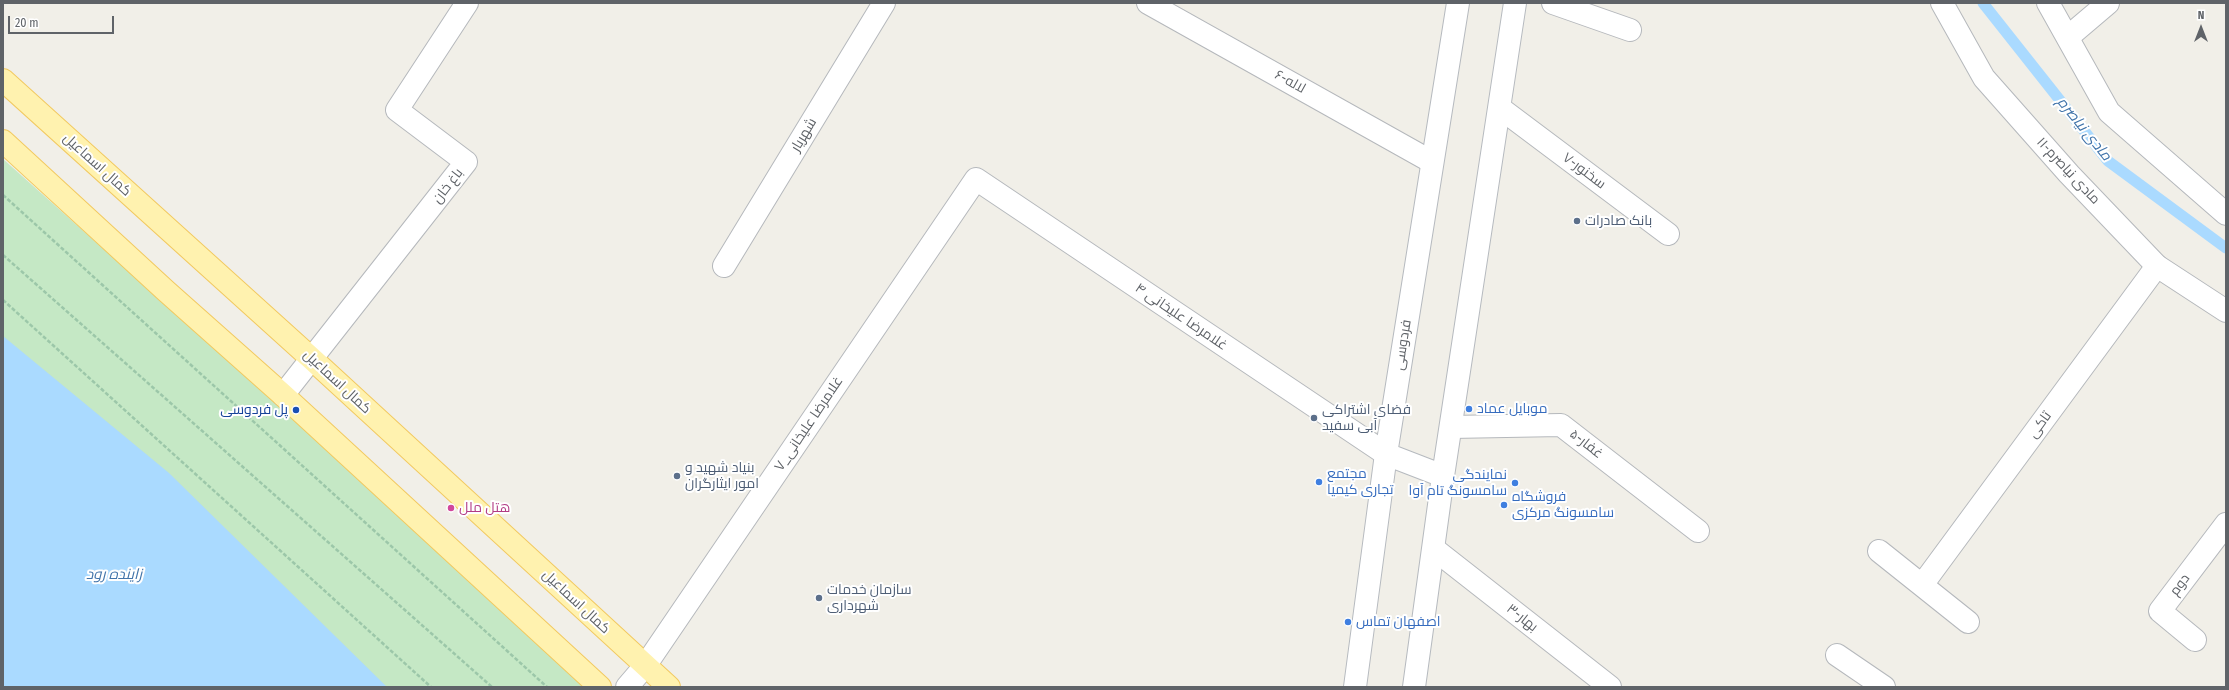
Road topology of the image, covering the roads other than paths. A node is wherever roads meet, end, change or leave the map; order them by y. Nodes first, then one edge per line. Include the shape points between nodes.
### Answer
1 (467, 3) edge
2 (884, 3) edge
3 (1148, 3) edge
4 (1458, 3) edge
5 (1515, 3) edge
6 (1553, 3) edge
7 (1942, 3) edge
8 (2048, 3) edge
9 (2108, 3) edge
10 (1630, 30) dead end
11 (2068, 37) junction
12 (3, 80) edge
13 (1500, 108) junction
14 (3, 141) edge
15 (1432, 162) junction
16 (976, 179) joint
17 (2226, 214) edge
18 (1668, 234) dead end
19 (724, 266) dead end
20 (2158, 266) junction
21 (2226, 310) edge
22 (312, 359) junction
23 (283, 395) junction
24 (1451, 427) junction
25 (1386, 454) junction
26 (1443, 476) junction
27 (2226, 524) edge
28 (1698, 531) dead end
29 (1434, 549) junction
30 (1879, 551) dead end
31 (1922, 585) junction
32 (1968, 622) dead end
33 (2195, 640) dead end
34 (1837, 655) dead end
35 (645, 666) junction
36 (600, 687) edge
37 (627, 687) edge
38 (669, 687) edge
39 (1355, 687) edge
40 (1414, 687) edge
41 (1610, 687) edge
42 (1884, 687) edge

1 - 22 street, باغ خان via 397,110 466,162
2 - 19 street, شهریار
3 - 15 street, ۶-لاله
4 - 15 street, فردوسی
5 - 13 street
6 - 10 street
7 - 20 street, ۱۱-مادی نیاصرم via 1984,78 2069,174
8 - 11 street
9 - 11 street
11 - 17 street via 2109,112
12 - 22 main road, کمال اسماعیل
13 - 18 street, ۷-سخنور
13 - 24 street
14 - 23 main road
15 - 25 street, فردوسی
16 - 25 street, ۴ غلامرضا علیخانی
16 - 35 street, ۷_غلامرضا علیخانی
20 - 21 street, ۱۱-مادی نیاصرم
20 - 31 street, تاکی
22 - 23 street
22 - 35 main road, کمال اسماعیل
23 - 36 main road
24 - 26 street
24 - 28 street, ۵-غفار via 1561,425
25 - 26 street, ۴ غلامرضا علیخانی
25 - 39 street, فردوسی
26 - 29 street
27 - 33 street, دوم via 2160,611
29 - 40 street
29 - 41 street, ۳-بهار
30 - 31 street
31 - 32 street
34 - 42 street
35 - 37 street, ۷_غلامرضا علیخانی
35 - 38 main road, کمال اسماعیل

